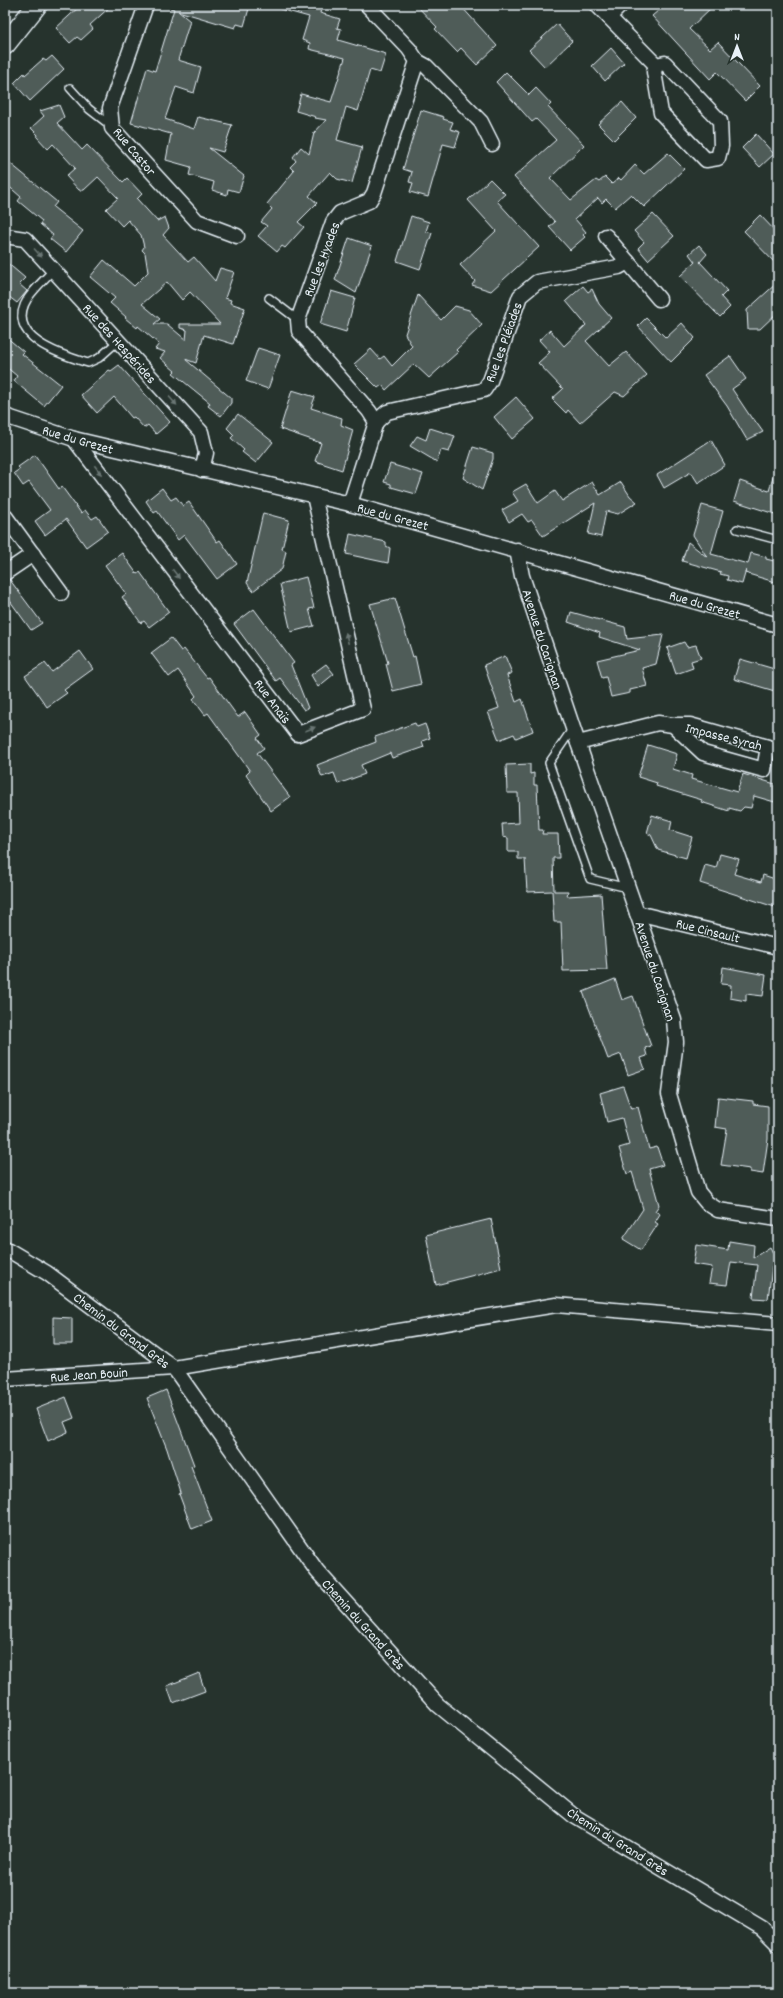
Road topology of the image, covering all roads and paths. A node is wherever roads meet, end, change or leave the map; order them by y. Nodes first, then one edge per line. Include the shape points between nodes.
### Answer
1 (37, 5) edge
2 (146, 5) edge
3 (367, 5) edge
4 (598, 5) edge
5 (621, 5) edge
6 (609, 17) junction
7 (5, 46) edge
8 (416, 62) junction
9 (656, 65) junction
10 (70, 88) dead end
11 (112, 128) junction
12 (492, 144) dead end
13 (5, 236) edge
14 (237, 236) dead end
15 (606, 236) dead end
16 (628, 262) junction
17 (53, 270) junction
18 (269, 298) dead end
19 (659, 299) dead end
20 (298, 320) junction
21 (118, 341) junction
22 (5, 416) edge
23 (376, 422) junction
24 (74, 439) junction
25 (202, 470) junction
26 (314, 496) junction
27 (350, 504) junction
28 (5, 516) edge
29 (737, 529) dead end
30 (778, 540) edge
31 (517, 550) junction
32 (33, 554) junction
33 (5, 573) edge
34 (61, 593) dead end
35 (778, 625) edge
36 (673, 725) junction
37 (573, 728) junction
38 (578, 743) junction
39 (628, 888) junction
40 (637, 913) junction
41 (778, 947) edge
42 (778, 1218) edge
43 (5, 1248) edge
44 (778, 1324) edge
45 (174, 1368) junction
46 (5, 1380) edge
47 (778, 1944) edge

1 - 7 street
2 - 11 street, Rue Castor via 110,108
3 - 8 street via 409,49
4 - 6 street
5 - 6 street
6 - 9 street
8 - 12 street via 426,66 481,122
8 - 20 street, Rue les Hyades via 374,193 369,201 340,213 333,222
9 - 9 street via 654,72 660,114 706,160 718,158 721,146 720,121 665,63
10 - 11 lane via 89,109
11 - 14 street, Rue Castor via 197,221
13 -> 17 street, Rue des Hespérides via 25,239
15 - 16 street
16 - 19 street
16 - 23 street, Rue les Pléiades via 619,267 537,282 520,296 490,381 484,390 387,412
17 - 21 street, Rue des Hespérides
17 - 21 lane via 28,299 22,314 25,328 40,344 62,355 88,363 99,358
18 - 20 lane
20 - 23 street via 299,331
21 -> 25 street, Rue des Hespérides via 201,432 206,453
22 - 24 street, Rue du Grezet
23 - 27 street
24 - 25 street, Rue du Grezet
24 -> 26 street, Rue Anaïs via 298,734 363,709
25 - 26 street, Rue du Grezet
26 - 27 street, Rue du Grezet
27 - 31 street, Rue du Grezet
28 - 32 street
29 - 30 lane
31 - 35 street, Rue du Grezet
31 - 37 street, Avenue du Carignan via 522,576
32 - 33 street
32 - 34 street
36 - 36 street, Impasse Syrah via 702,753 764,770 768,747 690,725
36 - 38 street, Impasse Syrah via 658,723
37 - 38 street, Avenue du Carignan
37 - 39 lane via 549,763 590,879
38 - 39 street, Avenue du Carignan
39 - 40 street, Avenue du Carignan
40 - 41 street, Rue Cinsault
40 - 42 street, Avenue du Carignan via 674,1020 676,1042 669,1094 698,1192 718,1210
43 - 45 street, Chemin du Grand Grès via 46,1273
44 - 45 street, Rue Jean Bouin via 556,1305
45 - 46 street, Rue Jean Bouin
45 - 47 street, Chemin du Grand Grès via 317,1571 438,1705 574,1816 762,1928

